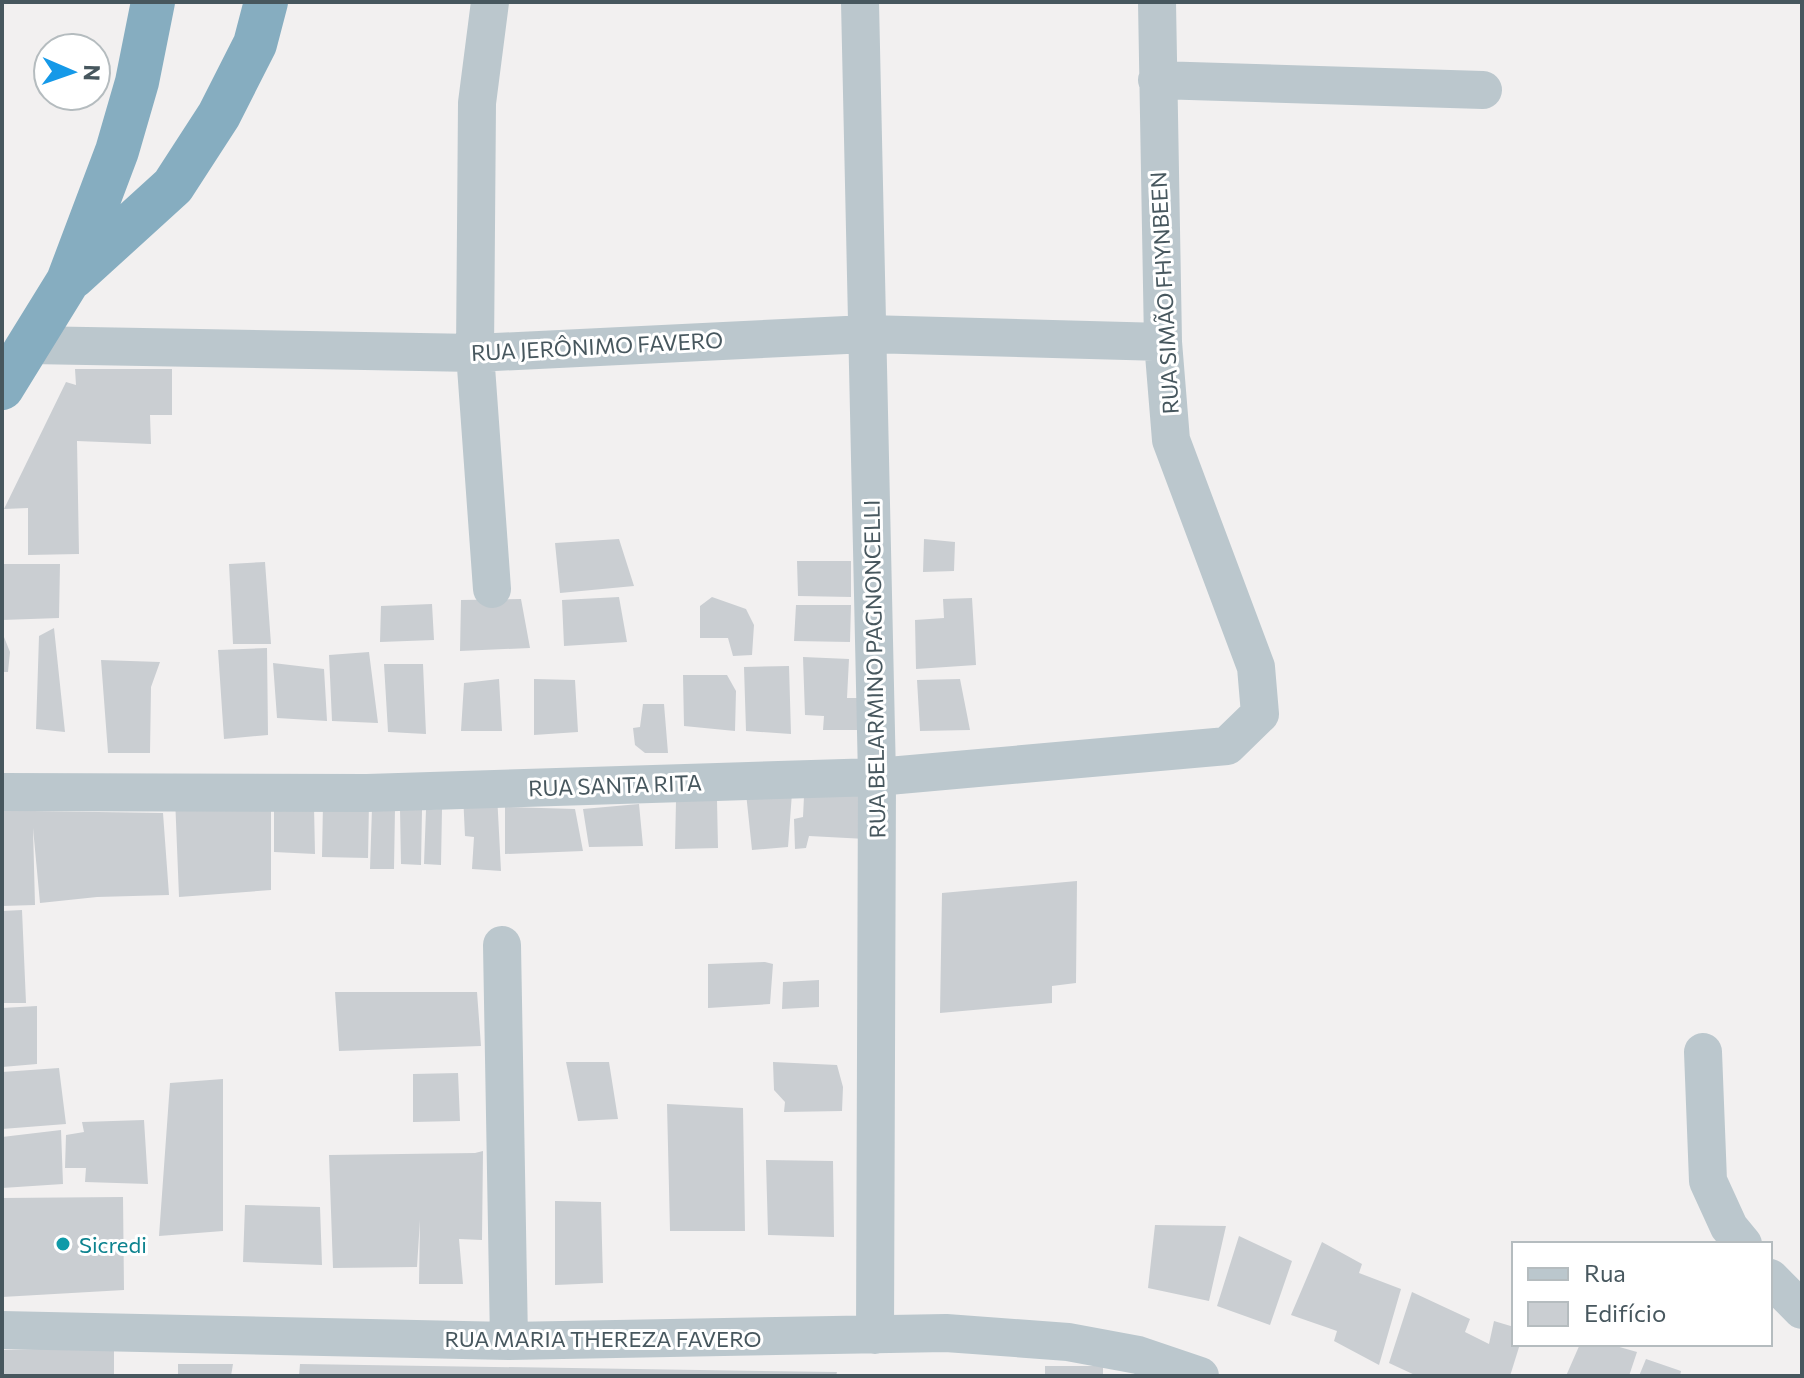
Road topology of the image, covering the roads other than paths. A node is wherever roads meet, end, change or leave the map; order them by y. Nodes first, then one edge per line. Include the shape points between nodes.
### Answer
1 (153, 2) edge
2 (266, 2) edge
3 (490, 2) edge
4 (860, 2) edge
5 (1157, 2) edge
6 (1157, 80) junction
7 (1483, 90) dead end
8 (68, 281) junction
9 (867, 334) junction
10 (1163, 342) junction
11 (30, 345) junction
12 (475, 353) junction
13 (2, 388) edge
14 (492, 589) dead end
15 (1227, 746) joint
16 (877, 777) junction
17 (2, 792) edge
18 (502, 945) dead end
19 (1703, 1052) dead end
20 (1741, 1242) edge
21 (1772, 1280) edge
22 (1802, 1310) edge
23 (2, 1330) edge
24 (875, 1335) junction
25 (509, 1341) junction
26 (1200, 1376) edge

1 - 8 highway via 117,151
2 - 8 highway via 255,44 219,115 173,186
3 - 12 street via 477,103
4 - 9 street, RUA BELARMINO PAGNONCELLI
5 - 6 street, RUA SIMÃO FHYNBEEN
6 - 7 street
6 - 10 street, RUA SIMÃO FHYNBEEN
8 - 11 highway
9 - 10 street, RUA JERÔNIMO FAVERO
9 - 12 street, RUA JERÔNIMO FAVERO
9 - 16 street, RUA BELARMINO PAGNONCELLI
10 - 15 street, RUA SIMÃO FHYNBEEN via 1171,440 1256,667 1260,714
11 - 12 street, RUA JERÔNIMO FAVERO
11 - 13 highway
12 - 14 street
15 - 16 street, RUA SANTA RITA
16 - 17 street, RUA SANTA RITA via 367,793
16 - 24 street, RUA BELARMINO PAGNONCELLI
18 - 25 street
19 - 20 street via 1708,1181
21 - 22 street
23 - 25 street, RUA MARIA THEREZA FAVERO
24 - 25 street, RUA MARIA THEREZA FAVERO
24 - 26 street, RUA MARIA THEREZA FAVERO via 946,1333 1068,1342 1138,1355

